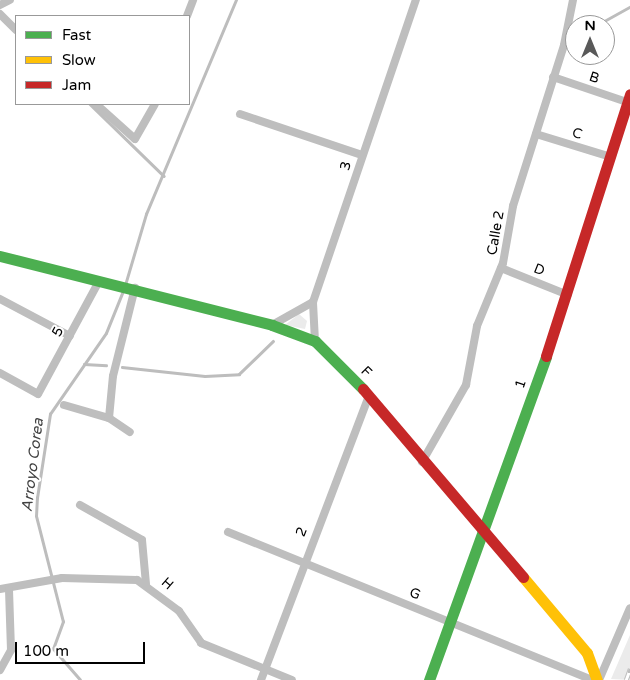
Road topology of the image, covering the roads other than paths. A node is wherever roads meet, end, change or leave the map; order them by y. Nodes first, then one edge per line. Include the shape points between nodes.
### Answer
1 (10, 0) edge
2 (193, 0) edge
3 (416, 0) edge
4 (573, 0) edge
5 (0, 5) edge
6 (0, 14) edge
7 (187, 15) edge
8 (15, 29) edge
9 (554, 77) junction
10 (629, 98) edge
11 (97, 105) edge
12 (155, 105) edge
13 (240, 114) dead end
14 (536, 134) junction
15 (362, 155) junction
16 (611, 157) junction
17 (0, 256) edge
18 (502, 268) junction
19 (98, 281) junction
20 (134, 288) junction
21 (568, 295) junction
22 (0, 298) edge
23 (313, 302) junction
24 (272, 325) junction
25 (70, 336) junction
26 (315, 341) junction
27 (0, 373) edge
28 (369, 395) junction
29 (64, 405) dead end
30 (109, 418) junction
31 (130, 432) dead end
32 (422, 462) junction
33 (80, 505) dead end
34 (228, 532) dead end
35 (485, 533) junction
36 (303, 563) junction
37 (146, 584) junction
38 (0, 589) edge
39 (10, 590) junction
40 (630, 608) edge
41 (451, 623) junction
42 (0, 670) edge
43 (265, 670) junction
44 (261, 680) edge
45 (292, 680) edge
46 (429, 680) edge
47 (592, 680) edge
48 (598, 680) edge

1 - 5 street
2 - 7 street
3 - 15 street, 3
4 - 9 street, Calle 2
6 - 8 street
9 - 10 street, B
9 - 14 street, Calle 2
10 - 16 street, 1
11 - 12 street via 138,139
13 - 15 street
14 - 16 street, C
14 - 18 street, Calle 2 via 513,206
15 - 23 street, 3
16 - 21 street, 1
17 - 19 street, F
18 - 21 street, D
18 - 32 street, Calle 2 via 477,326 466,385
19 - 20 street, F
19 - 25 street, 5
20 - 24 street, F
20 - 30 street via 113,376
21 - 35 street, 1
22 - 25 street
23 - 24 street
23 - 26 street, 3
24 - 26 street, F
25 - 27 street, 5 via 38,394
26 - 28 street, F
28 - 32 street, F
28 - 36 street, 2
29 - 30 street
30 - 31 street
32 - 35 street, F
33 - 37 street via 142,540
34 - 36 street, G
35 - 41 street, 1
35 - 48 street, F via 587,653
36 - 41 street, G
36 - 43 street, 2
37 - 39 street, H via 107,578 62,578
37 - 43 street, H via 179,611 201,642
38 - 39 street, H
39 - 42 street via 12,650
40 - 48 street
41 - 46 street, 1
41 - 47 street, G
43 - 44 street, 2
43 - 45 street, H

